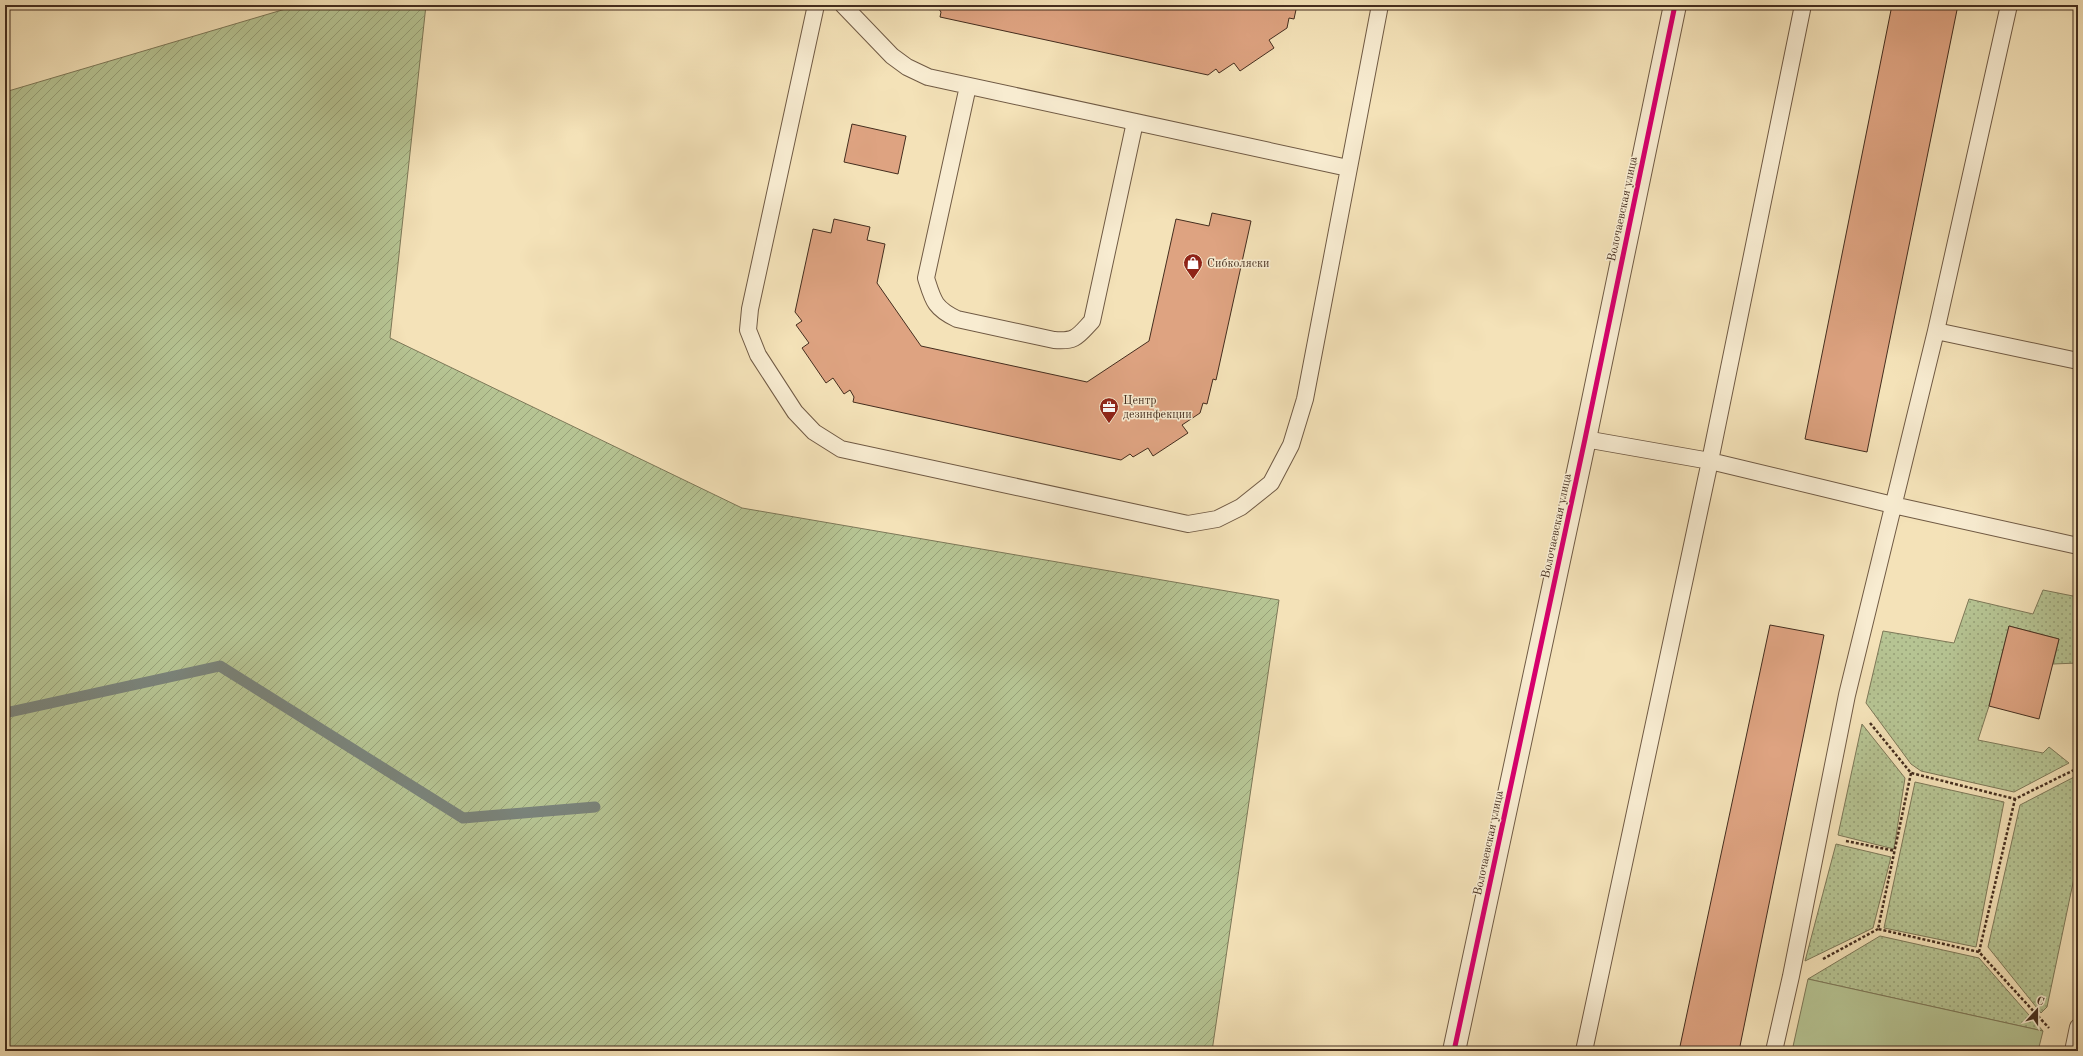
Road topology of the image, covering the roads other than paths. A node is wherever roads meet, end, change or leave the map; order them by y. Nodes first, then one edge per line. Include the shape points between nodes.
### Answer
1 (816, 5) edge
2 (843, 5) edge
3 (1380, 5) edge
4 (1675, 5) edge
5 (1803, 5) edge
6 (2009, 5) edge
7 (968, 86) junction
8 (1135, 122) junction
9 (1348, 168) junction
10 (1936, 331) junction
11 (2078, 361) edge
12 (1585, 439) junction
13 (1710, 462) junction
14 (1893, 505) junction
15 (2078, 546) edge
16 (2078, 1027) edge
17 (1454, 1051) edge
18 (1584, 1051) edge
19 (1774, 1051) edge
20 (2073, 1051) edge

1 - 9 lane via 750,308 748,330 758,354 795,412 814,432 841,449 1188,524 1217,519 1241,507 1271,483 1291,445 1305,398
2 - 7 lane via 907,68 928,77
3 - 9 lane
4 - 12 street, Волочаевская улица
5 - 13 lane
6 - 10 lane
7 - 8 lane
7 - 8 lane via 926,278 934,302 943,312 957,319 1054,340 1069,341 1092,321
8 - 9 lane
10 - 11 lane
10 - 14 lane
12 - 13 lane
12 - 17 street, Волочаевская улица
13 - 14 lane
13 - 18 lane
14 - 15 lane
14 - 19 lane via 1847,695
16 - 20 lane

